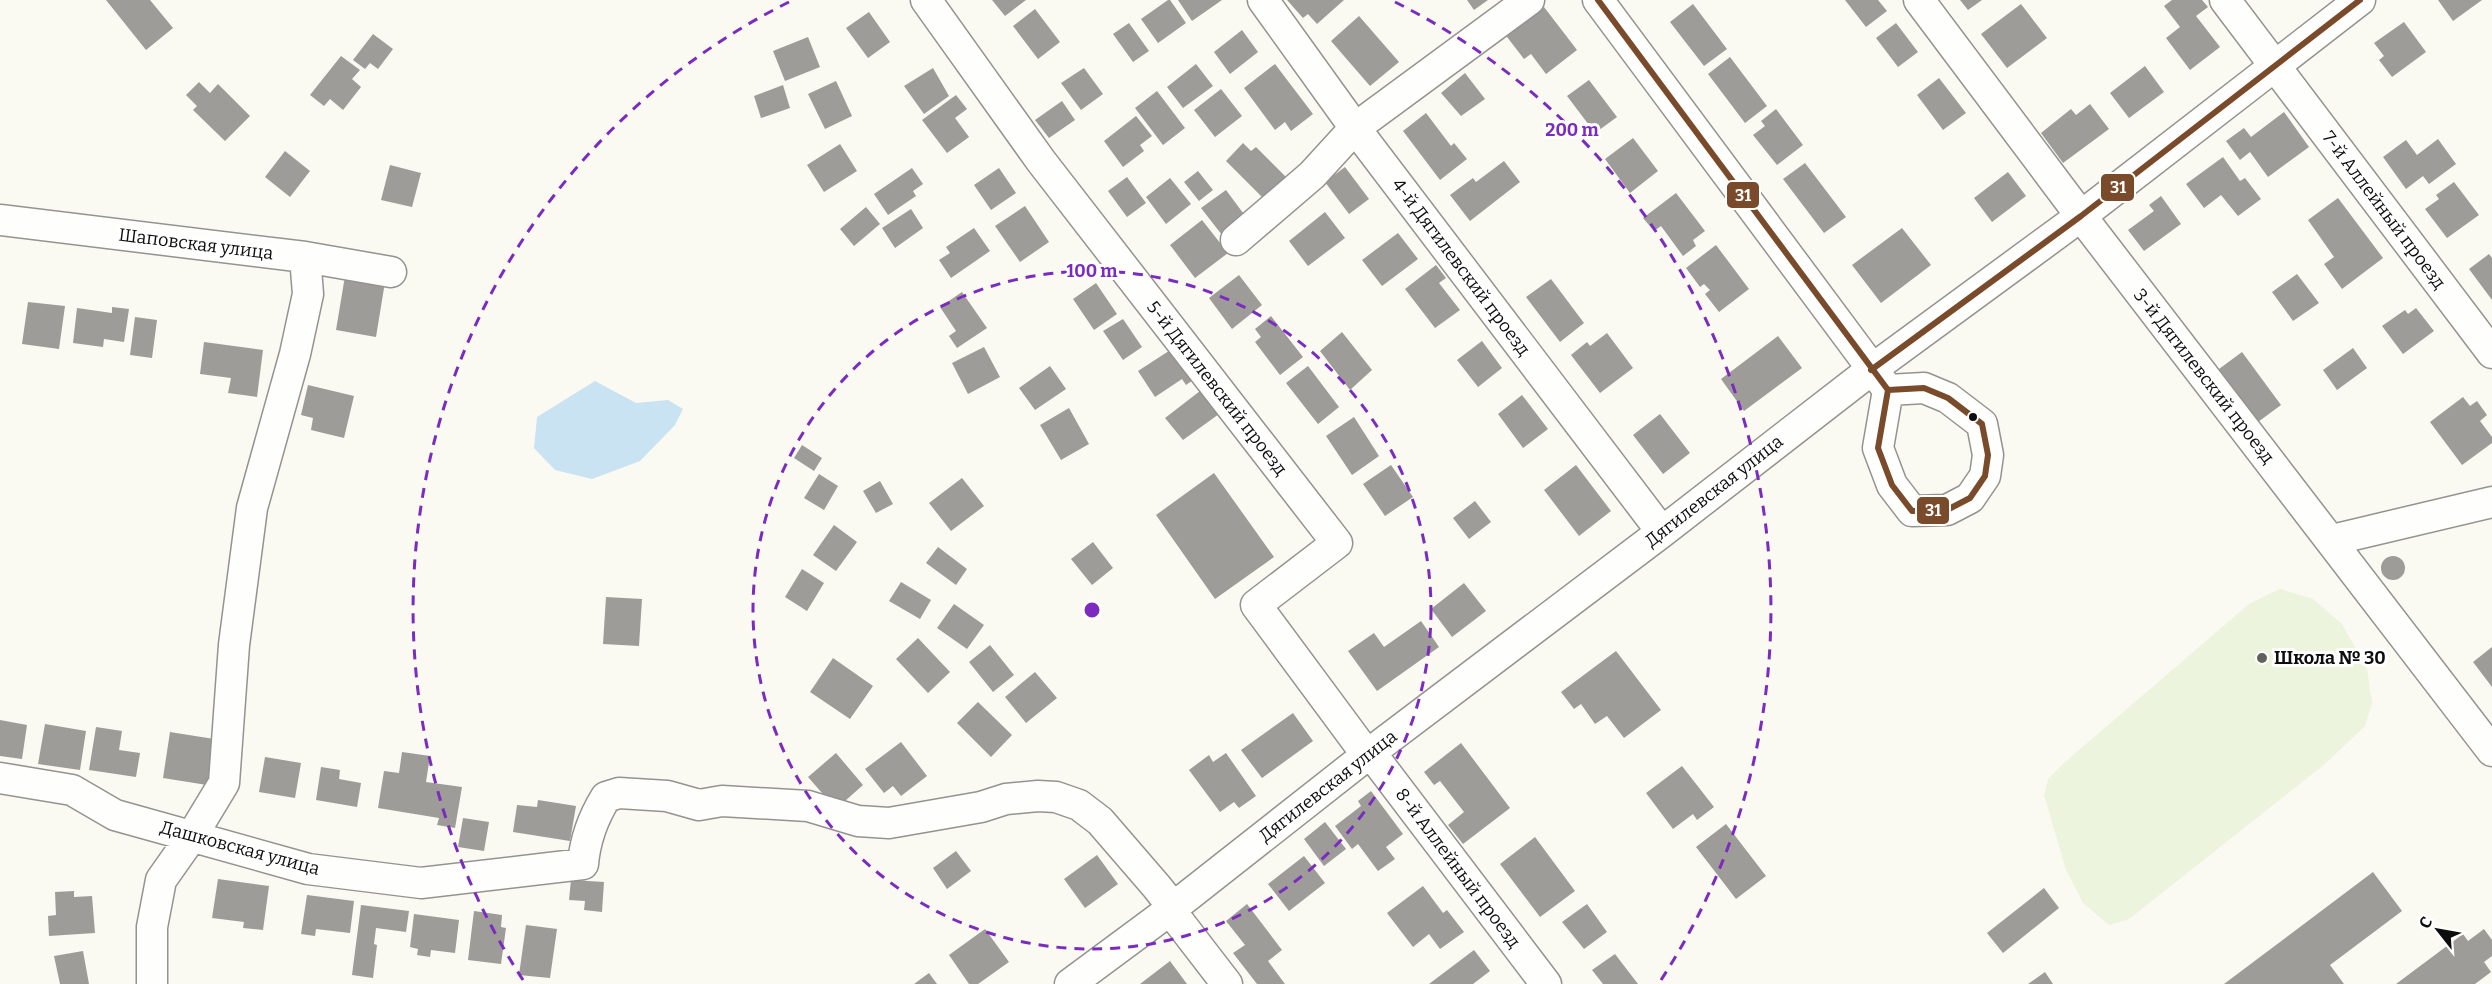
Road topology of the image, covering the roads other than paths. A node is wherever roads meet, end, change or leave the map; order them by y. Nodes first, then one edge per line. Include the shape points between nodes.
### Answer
1 (926, 0) edge
2 (1263, 0) edge
3 (1528, 0) edge
4 (1598, 0) edge
5 (1919, 0) edge
6 (2225, 0) edge
7 (2360, 0) edge
8 (2275, 66) junction
9 (1355, 128) junction
10 (2081, 216) junction
11 (0, 220) edge
12 (1236, 240) dead end
13 (305, 257) junction
14 (391, 272) dead end
15 (2492, 353) edge
16 (1879, 380) junction
17 (2492, 502) edge
18 (1662, 532) junction
19 (2331, 540) junction
20 (2492, 751) edge
21 (1368, 754) junction
22 (0, 778) edge
23 (192, 836) junction
24 (1170, 910) junction
25 (152, 984) edge
26 (1070, 984) edge
27 (1227, 984) edge
28 (1546, 984) edge

1 - 21 street, 5-й Дягилевский проезд via 1041,161 1337,543 1256,604
2 - 9 street, 4-й Дягилевский проезд
3 - 9 street
4 - 16 street
5 - 10 street, 3-й Дягилевский проезд
6 - 8 street, 7-й Аллейный проезд
7 - 8 street, Дягилевская улица
8 - 10 street, Дягилевская улица
8 - 15 street, 7-й Аллейный проезд
9 - 12 street via 1312,175
9 - 18 street, 4-й Дягилевский проезд
10 - 16 street, Дягилевская улица
10 - 19 street, 3-й Дягилевский проезд
11 - 13 street, Шаповская улица
13 - 14 street, Шаповская улица
13 - 23 street via 308,294 252,508 234,645 224,783
16 - 18 street, Дягилевская улица
17 - 19 street
18 - 21 street, Дягилевская улица
19 - 20 street, 3-й Дягилевский проезд
21 - 24 street, Дягилевская улица
21 - 28 street, 8-й Аллейный проезд
22 - 23 street, Дашковская улица via 72,790 115,815
23 - 24 street, Дашковская улица via 308,869 421,883 583,864 584,845 597,812 606,797 618,793 679,798 699,805 722,801 808,806 858,821 889,823 1006,799 1056,797 1079,806 1100,821 1157,887
23 - 25 street via 161,880 152,927
24 - 26 street, Дягилевская улица
24 - 27 street

